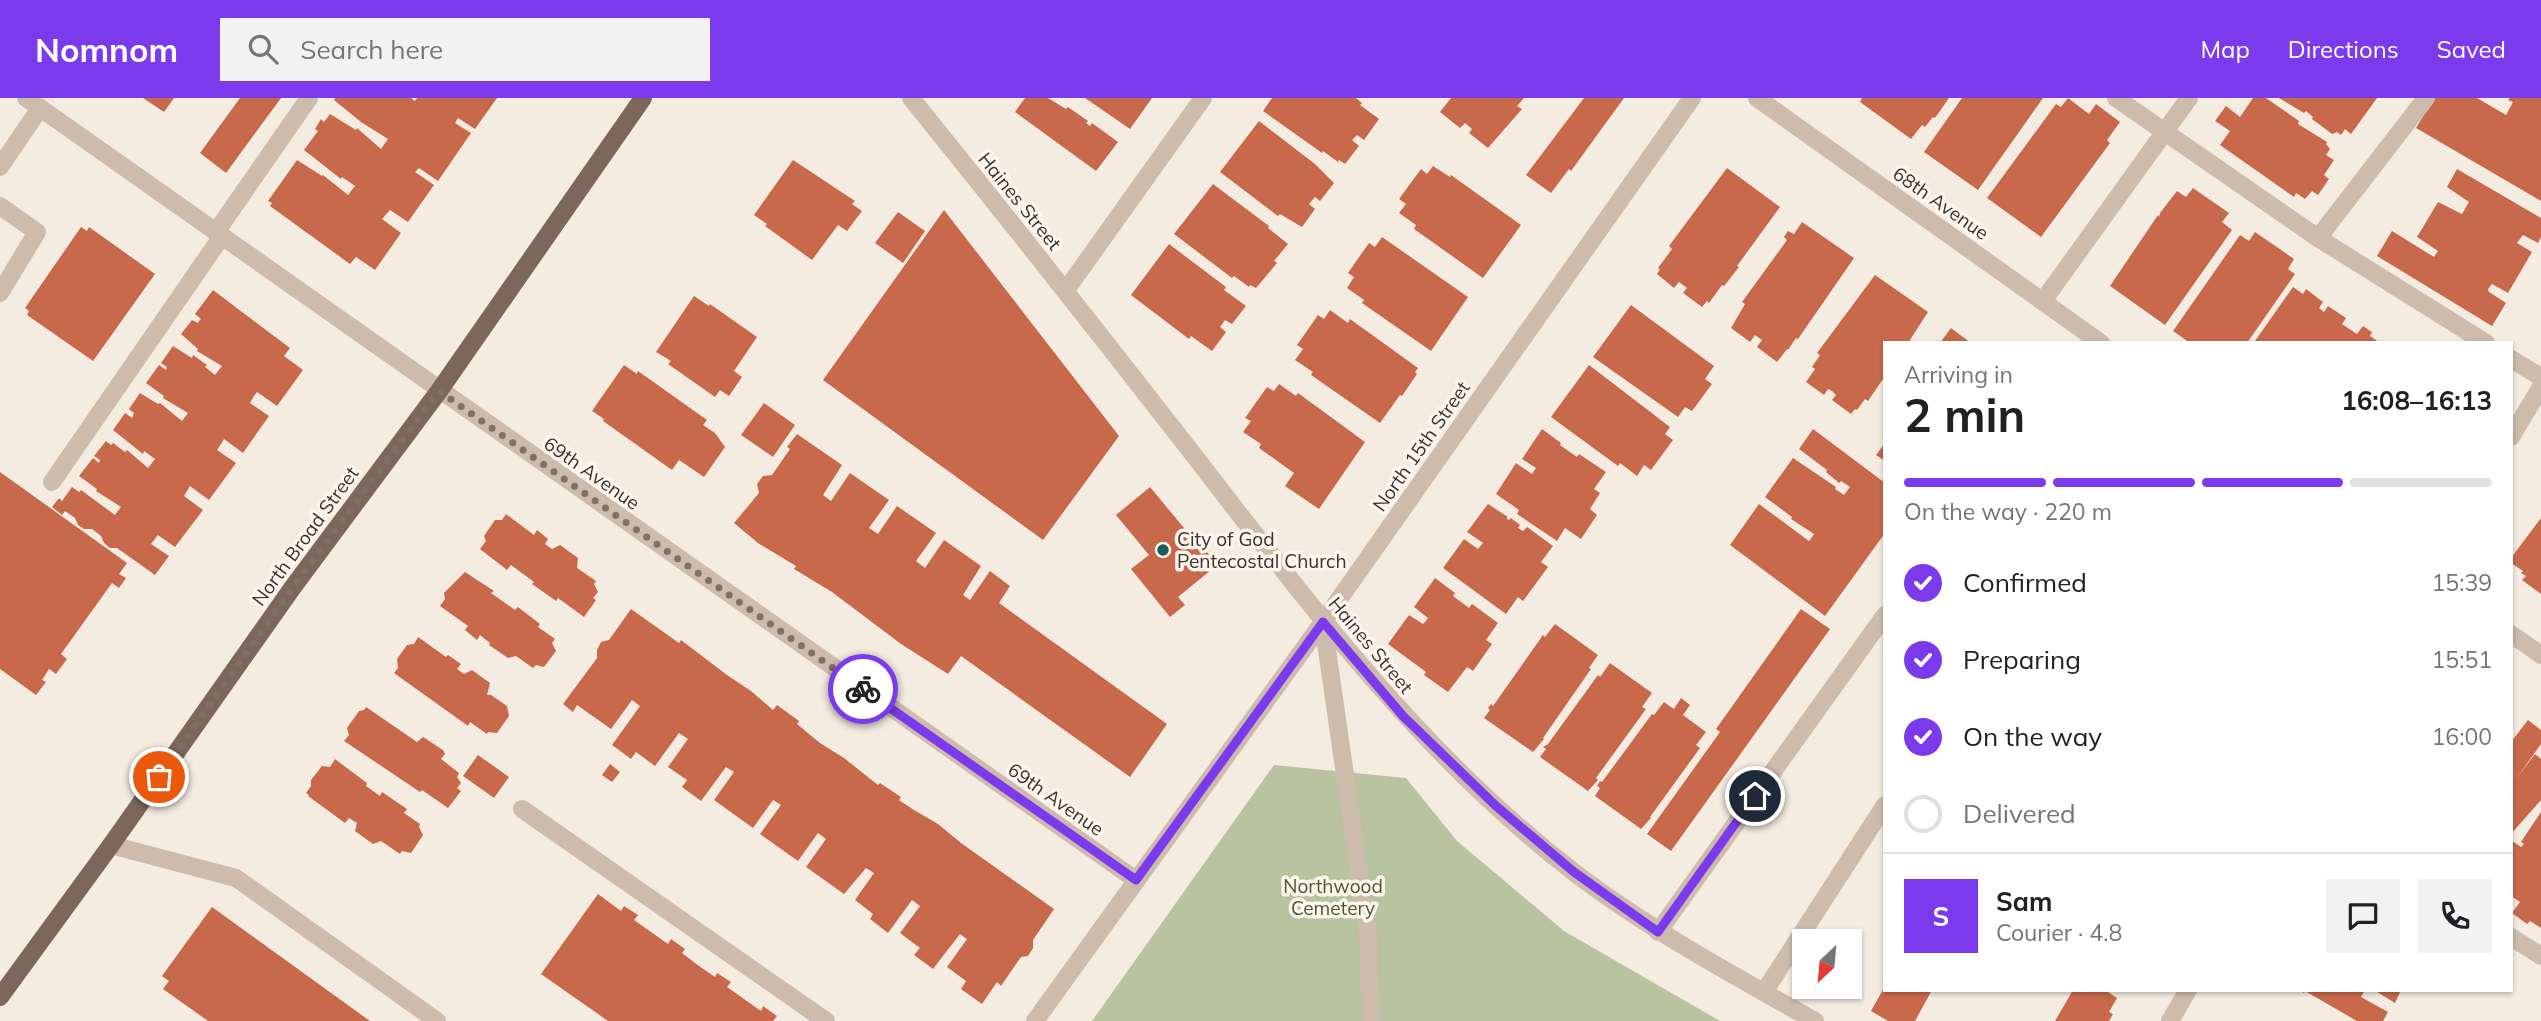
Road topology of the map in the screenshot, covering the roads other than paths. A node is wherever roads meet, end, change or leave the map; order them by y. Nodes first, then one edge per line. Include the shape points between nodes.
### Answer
1 (309, 98) edge
2 (643, 98) edge
3 (911, 98) edge
4 (1203, 98) edge
5 (1692, 98) edge
6 (1757, 98) edge
7 (2116, 98) edge
8 (2189, 98) edge
9 (2426, 98) edge
10 (33, 103) edge
11 (2164, 133) junction
12 (0, 167) edge
13 (0, 206) edge
14 (219, 234) junction
15 (2318, 238) junction
16 (1066, 290) junction
17 (0, 293) edge
18 (2043, 301) junction
19 (2089, 340) edge
20 (2483, 341) edge
21 (2513, 360) edge
22 (2541, 377) edge
23 (2541, 387) edge
24 (439, 391) junction
25 (2513, 435) edge
26 (52, 482) dead end
27 (1883, 618) edge
28 (1323, 622) junction
29 (2513, 635) edge
30 (2541, 655) edge
31 (1883, 808) edge
32 (522, 809) dead end
33 (111, 845) junction
34 (1136, 880) junction
35 (1658, 932) junction
36 (2513, 938) edge
37 (2541, 956) edge
38 (1764, 992) junction
39 (2187, 992) edge
40 (0, 997) edge
41 (438, 1021) edge
42 (826, 1021) edge
43 (1035, 1021) edge
44 (1371, 1021) edge
45 (1815, 1021) edge
46 (2169, 1021) edge

1 - 14 street
2 - 24 main road, North Broad Street
3 - 16 street, Haines Street
4 - 16 street
5 - 28 street, North 15th Street
6 - 18 street, 68th Avenue
7 - 11 street
8 - 11 street
9 - 15 street
10 - 12 street
10 - 14 street, 69th Avenue
11 - 15 street
11 - 18 street
13 - 17 street via 37,232
14 - 24 street, 69th Avenue
14 - 26 street
15 - 20 street
16 - 28 street, Haines Street
18 - 19 street, 68th Avenue
21 - 22 street
23 - 25 street
24 - 33 main road, North Broad Street via 293,587
24 - 34 street, 69th Avenue
27 - 35 street
28 - 34 street, North 15th Street
28 - 35 street, Haines Street via 1403,716 1496,806 1574,872
28 - 44 street via 1368,935
29 - 30 street
31 - 38 street
32 - 42 street
33 - 40 main road, North Broad Street
33 - 41 street via 236,878
34 - 43 street, North 15th Street
35 - 38 street, Haines Street
36 - 37 street
38 - 45 street, Haines Street
39 - 46 street

